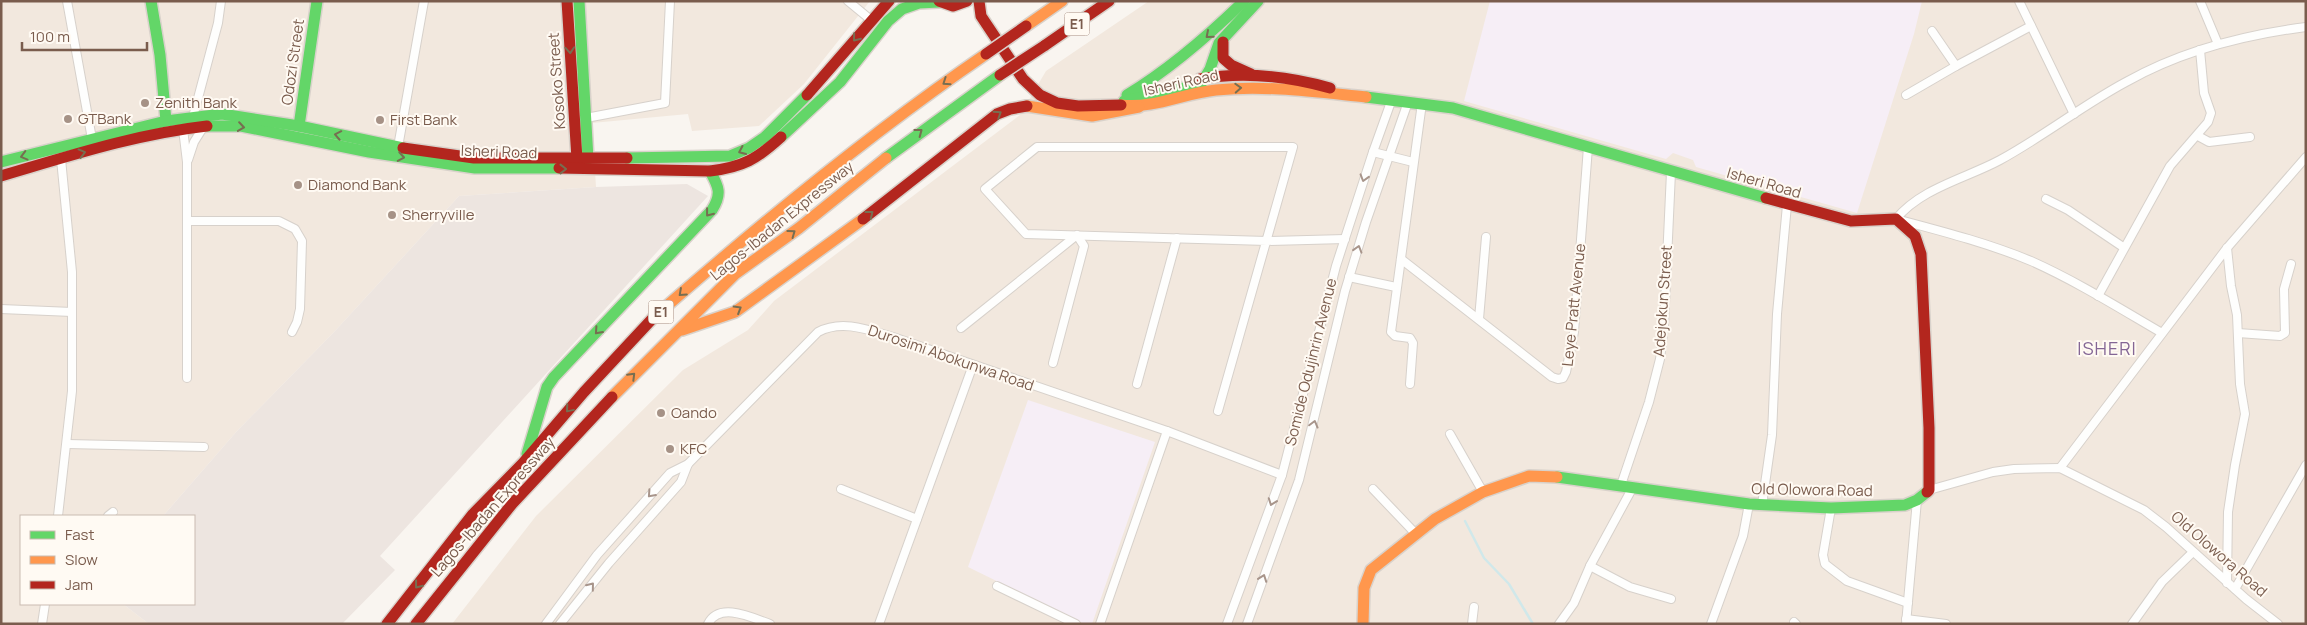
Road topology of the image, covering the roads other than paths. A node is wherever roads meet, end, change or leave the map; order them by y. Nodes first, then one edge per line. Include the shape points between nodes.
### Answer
1 (67, 1) edge
2 (150, 1) edge
3 (221, 1) edge
4 (317, 1) edge
5 (424, 1) edge
6 (568, 1) edge
7 (579, 1) edge
8 (670, 1) edge
9 (848, 1) edge
10 (889, 1) edge
11 (939, 1) edge
12 (967, 1) edge
13 (979, 1) edge
14 (1062, 1) edge
15 (1110, 1) edge
16 (1244, 1) edge
17 (1258, 1) edge
18 (2019, 1) edge
19 (2200, 1) edge
20 (956, 6) junction
21 (981, 16) junction
22 (871, 20) junction
23 (2031, 26) junction
24 (2306, 27) edge
25 (581, 30) junction
26 (569, 31) junction
27 (1932, 31) dead end
28 (1223, 38) junction
29 (2218, 44) junction
30 (2200, 50) junction
31 (1956, 66) junction
32 (1252, 74) junction
33 (1206, 78) junction
34 (1024, 79) junction
35 (1353, 94) junction
36 (1127, 95) junction
37 (1906, 95) dead end
38 (1392, 99) junction
39 (1408, 102) junction
40 (1109, 104) junction
41 (1422, 104) junction
42 (1139, 107) junction
43 (2074, 114) junction
44 (193, 116) junction
45 (586, 118) junction
46 (166, 121) junction
47 (204, 126) junction
48 (299, 126) junction
49 (183, 129) junction
50 (2198, 136) junction
51 (2250, 138) dead end
52 (92, 139) junction
53 (398, 147) junction
54 (1588, 147) junction
55 (1373, 152) junction
56 (1388, 157) junction
57 (2306, 157) edge
58 (61, 159) junction
59 (583, 159) junction
60 (1, 162) edge
61 (187, 162) junction
62 (1413, 162) junction
63 (710, 171) junction
64 (1671, 172) junction
65 (1, 176) edge
66 (2046, 199) dead end
67 (1787, 205) junction
68 (1896, 219) junction
69 (187, 221) junction
70 (1077, 235) junction
71 (1486, 237) dead end
72 (1177, 238) junction
73 (1345, 239) junction
74 (1267, 241) junction
75 (2123, 247) junction
76 (2227, 248) junction
77 (1401, 259) junction
78 (2291, 264) dead end
79 (1349, 277) junction
80 (1396, 287) junction
81 (2098, 296) junction
82 (1, 309) edge
83 (72, 312) junction
84 (1479, 319) junction
85 (961, 328) dead end
86 (292, 332) dead end
87 (676, 332) junction
88 (2238, 333) junction
89 (2162, 334) junction
90 (1053, 364) dead end
91 (973, 365) junction
92 (187, 378) dead end
93 (1137, 384) dead end
94 (1410, 384) dead end
95 (1218, 411) dead end
96 (1167, 431) junction
97 (1450, 434) dead end
98 (1291, 442) junction
99 (67, 444) junction
100 (1308, 446) junction
101 (204, 447) dead end
102 (523, 463) junction
103 (688, 464) junction
104 (2306, 464) edge
105 (2060, 468) junction
106 (1282, 475) junction
107 (2303, 476) edge
108 (1621, 485) junction
109 (1632, 487) junction
110 (841, 489) dead end
111 (1373, 489) dead end
112 (1929, 490) junction
113 (1483, 492) junction
114 (1917, 500) junction
115 (1749, 504) junction
116 (1762, 505) junction
117 (1831, 508) junction
118 (58, 515) edge
119 (917, 519) junction
120 (1415, 533) junction
121 (2193, 552) junction
122 (1590, 566) junction
123 (2227, 582) junction
124 (997, 586) dead end
125 (2235, 589) junction
126 (1671, 599) dead end
127 (1908, 604) junction
128 (45, 605) edge
129 (1474, 607) dead end
130 (1906, 621) edge
131 (42, 624) edge
132 (387, 624) edge
133 (416, 624) edge
134 (546, 624) edge
135 (560, 624) edge
136 (708, 624) edge
137 (770, 624) edge
138 (879, 624) edge
139 (1076, 624) edge
140 (1100, 624) edge
141 (1227, 624) edge
142 (1247, 624) edge
143 (1363, 624) edge
144 (1472, 624) edge
145 (1559, 624) edge
146 (1711, 624) edge
147 (1946, 624) edge
148 (2132, 624) edge
149 (2278, 624) edge

1 - 52 street
2 - 46 main road via 160,55
3 - 44 street
4 - 48 main road, Odozi Street
5 - 53 street
6 - 26 main road, Kosoko Street
7 - 25 main road, Kosoko Street
8 - 45 street via 665,102
9 - 22 street
10 - 22 main road, Isheri Road
11 - 20 main road, Isheri Road
11 - 63 main road, Isheri Road via 902,9 888,21 840,82 756,159 744,165
12 - 20 main road
13 - 21 main road, Isheri Road
14 -> 102 main road, Lagos-Ibadan Expressway / E1, bridge via 913,104 722,257 648,322
87 -> 15 main road, Lagos-Ibadan Expressway / E1, bridge via 735,274 799,228 917,134
16 -> 36 main road via 1174,64
17 - 28 main road
18 - 23 street
19 - 29 street
20 - 21 main road, Isheri Road
21 - 34 main road, Isheri Road
22 -> 59 main road, Isheri Road via 814,88 766,137 744,151 730,156 699,158
23 - 31 street
23 - 43 street
24 - 29 street
25 - 26 main road
25 - 45 main road, Kosoko Street
26 -> 59 main road, Kosoko Street
27 - 31 street
28 - 32 main road via 1223,58
28 - 33 main road
29 - 30 street
30 - 43 street via 2126,82
30 - 50 street via 2204,93 2211,113
31 - 37 street
32 - 33 main road, Isheri Road
32 - 35 main road, Isheri Road via 1312,83
33 - 36 main road, Isheri Road
33 - 40 main road via 1201,84
34 - 36 main road, Isheri Road via 1063,99 1099,101
34 - 40 main road, Isheri Road via 1040,95 1057,102 1078,106
35 - 38 main road, Isheri Road
42 -> 35 main road, Isheri Road via 1212,90 1240,88
38 - 39 main road, Isheri Road
38 - 55 street, Somide Odujinrin Avenue
39 - 41 main road, Isheri Road
39 - 56 street
40 - 42 main road, Isheri Road
41 - 54 main road, Isheri Road via 1453,108
41 - 62 street
87 -> 42 main road via 734,312 833,243 1011,106 1029,104 1086,117
43 - 68 street via 2000,160 1910,204
44 - 46 main road, Isheri Road
44 - 48 main road, Isheri Road via 222,114
45 - 59 main road, Kosoko Street
46 - 52 main road, Isheri Road
47 - 49 main road, Isheri Road
47 - 61 street
47 -> 63 main road, Isheri Road via 241,126 369,152 475,168
53 -> 48 main road, Isheri Road
58 -> 49 main road, Isheri Road
49 - 61 street
50 - 51 street via 2210,142
50 - 75 street via 2170,166
52 -> 60 main road, Isheri Road
53 - 59 main road, Isheri Road via 474,158
54 - 64 main road, Isheri Road
54 - 84 street, Leye Pratt Avenue via 1574,332 1563,378 1552,377
55 - 56 street
55 -> 73 street, Somide Odujinrin Avenue
56 - 62 street
79 -> 56 street
57 - 76 street
58 - 65 main road, Isheri Road
58 - 83 street via 72,272
61 - 69 street
62 - 77 street
63 -> 102 main road via 720,188 717,202 554,377 547,387
64 - 67 main road, Isheri Road
64 - 108 street, Adejokun Street via 1660,359
66 - 75 street
67 - 68 main road, Isheri Road via 1851,221
67 - 116 street via 1776,324 1772,435
68 - 81 street via 2014,255
68 - 112 main road via 1918,238 1922,252
69 - 86 street via 279,221 295,229 302,241 300,308
69 - 92 street
70 - 72 street
70 - 74 street via 1026,234 986,189 1038,147 1292,147
70 - 85 street
70 - 90 street via 1084,246
71 - 84 street
72 - 74 street
72 - 93 street
73 - 74 street
73 - 98 street, Somide Odujinrin Avenue
74 - 95 street
75 - 81 street
76 - 88 street
76 - 89 street
77 - 80 street
77 - 84 street, Leye Pratt Avenue
78 - 88 street via 2284,289 2285,333 2280,336
79 - 80 street
100 -> 79 street
80 - 94 street via 1392,332 1413,342
81 - 89 street
82 - 83 street
83 - 99 street via 72,390
133 -> 87 main road, Lagos-Ibadan Expressway / E1 via 512,504
88 - 123 street via 2245,414 2228,512
89 - 105 street
91 - 96 street, Durosimi Abokunwa Road
91 - 103 street, Durosimi Abokunwa Road via 864,328 839,325 826,328 818,332
91 - 119 street
96 - 106 street, Durosimi Abokunwa Road
96 - 140 street
97 - 113 street
98 - 100 street
98 - 106 street, Somide Odujinrin Avenue
99 - 101 street
99 - 118 street
142 -> 100 street via 1299,480
102 -> 132 main road, Lagos-Ibadan Expressway / E1 via 473,514
103 -> 134 street via 670,473 597,555
135 -> 103 street, Durosimi Abokunwa Road via 681,482
104 - 107 street
105 - 112 street, Old Olowora Road via 1993,472
105 - 121 street, Old Olowora Road via 2144,510
106 -> 141 street, Somide Odujinrin Avenue
107 - 125 street
108 - 109 main road, Old Olowora Road
108 - 113 main road, Old Olowora Road via 1544,475 1520,478
109 - 115 main road, Old Olowora Road
109 - 122 street
110 - 119 street
111 - 120 street
112 - 114 main road, Old Olowora Road
113 - 120 main road, Old Olowora Road
114 - 117 main road, Old Olowora Road via 1905,505
114 - 127 street
115 - 116 main road, Old Olowora Road
115 - 146 street via 1743,536
116 - 117 main road, Old Olowora Road
117 - 127 street via 1823,555 1825,564 1847,581
119 - 138 street
120 - 143 main road, Old Olowora Road via 1371,570 1364,588
121 - 123 street, Old Olowora Road
121 - 148 street via 2162,582
122 - 126 street via 1630,587
122 - 145 street via 1574,603
123 - 125 street, Old Olowora Road
124 - 139 street
125 - 149 street, Old Olowora Road
127 - 130 street
128 - 131 street
129 - 144 street
130 - 147 street
136 - 137 street via 723,612

